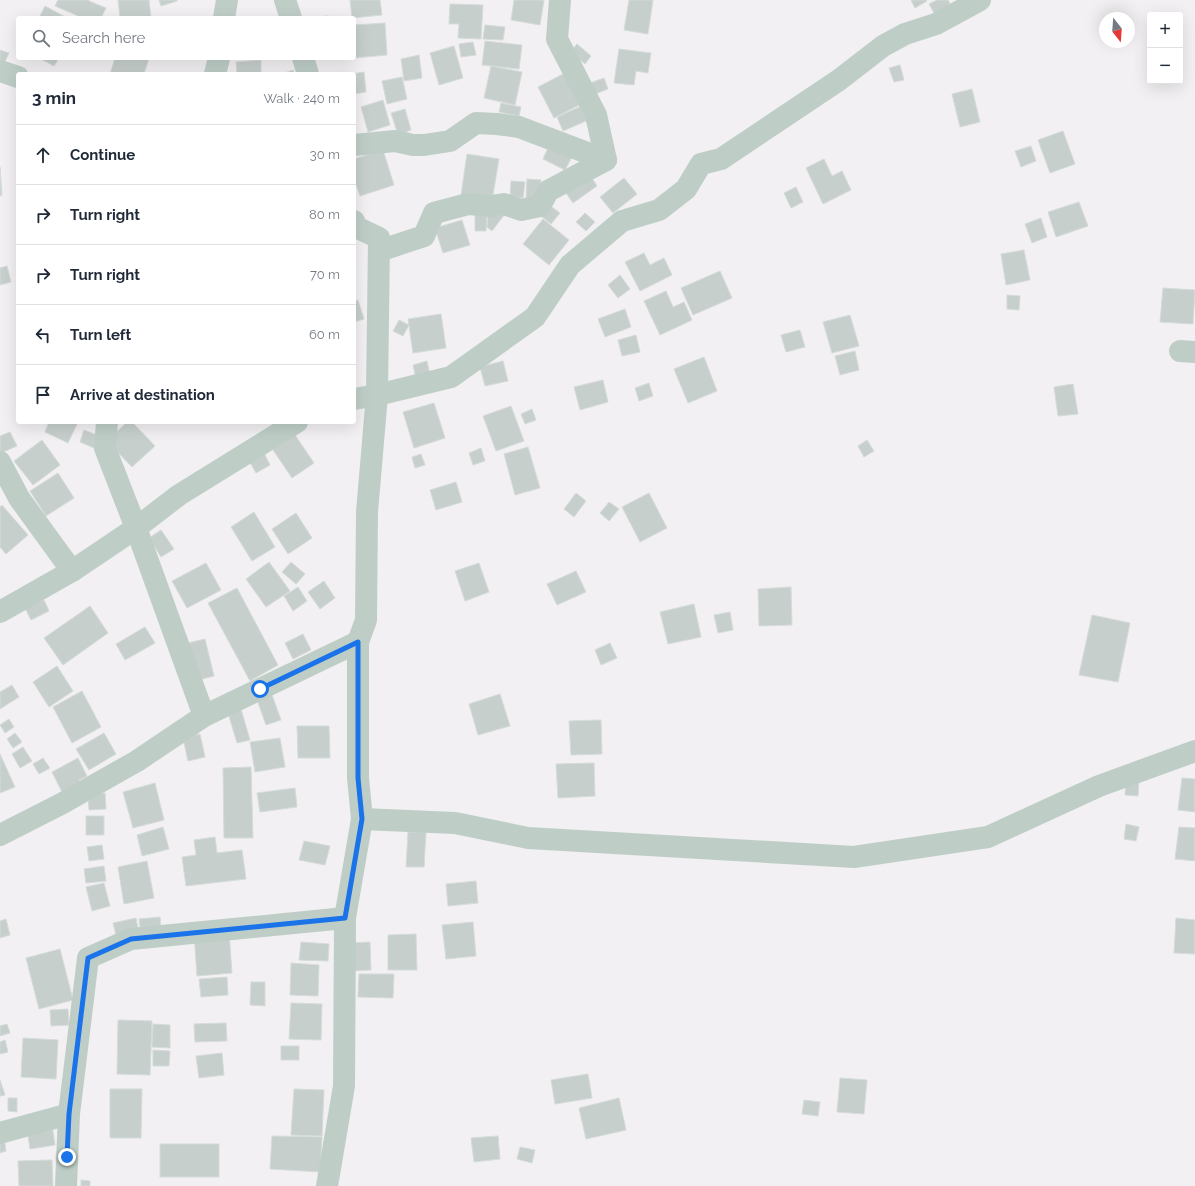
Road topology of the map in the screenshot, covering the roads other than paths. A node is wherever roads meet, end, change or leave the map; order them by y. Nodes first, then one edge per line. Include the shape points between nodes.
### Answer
1 (227, 0) edge
2 (286, 0) edge
3 (560, 0) edge
4 (980, 0) edge
5 (224, 16) edge
6 (290, 16) edge
7 (218, 60) edge
8 (304, 60) edge
9 (0, 71) edge
10 (216, 72) edge
11 (307, 72) edge
12 (16, 75) edge
13 (356, 145) edge
14 (606, 160) junction
15 (356, 227) edge
16 (378, 251) junction
17 (377, 395) junction
18 (356, 399) edge
19 (107, 424) edge
20 (294, 424) edge
21 (0, 462) edge
22 (136, 528) junction
23 (72, 571) junction
24 (0, 612) edge
25 (358, 642) junction
26 (204, 716) junction
27 (1195, 751) edge
28 (362, 819) junction
29 (0, 835) edge
30 (345, 918) junction
31 (69, 1114) junction
32 (0, 1133) edge
33 (66, 1186) edge
34 (327, 1186) edge

1 - 5 street
2 - 6 street
3 - 14 street via 557,39 596,115
4 - 17 street via 936,24 905,34 883,46 839,80 720,159 701,164 686,189 659,210 622,220 570,265 535,317 452,377
7 - 10 street
8 - 11 street
9 - 12 street
13 - 14 street via 394,141 413,146 439,143 450,141 476,123 497,124 519,127
14 - 16 street via 548,191 540,206 521,210 504,204 468,204 434,213 424,236
15 - 16 street via 379,238
16 - 17 street
17 - 18 street
17 - 25 street via 367,512 366,620
19 - 22 street via 105,448
20 - 22 street via 179,495
21 - 23 street via 19,498
22 - 23 street
22 - 26 street
23 - 24 street
25 - 26 street
25 - 28 street via 358,778
26 - 29 street via 137,761
27 - 28 street via 1098,786 988,837 854,857 528,838 455,822
28 - 30 street
30 - 31 street via 131,939 88,958
30 - 34 street via 344,1086
31 - 32 street
31 - 33 street

